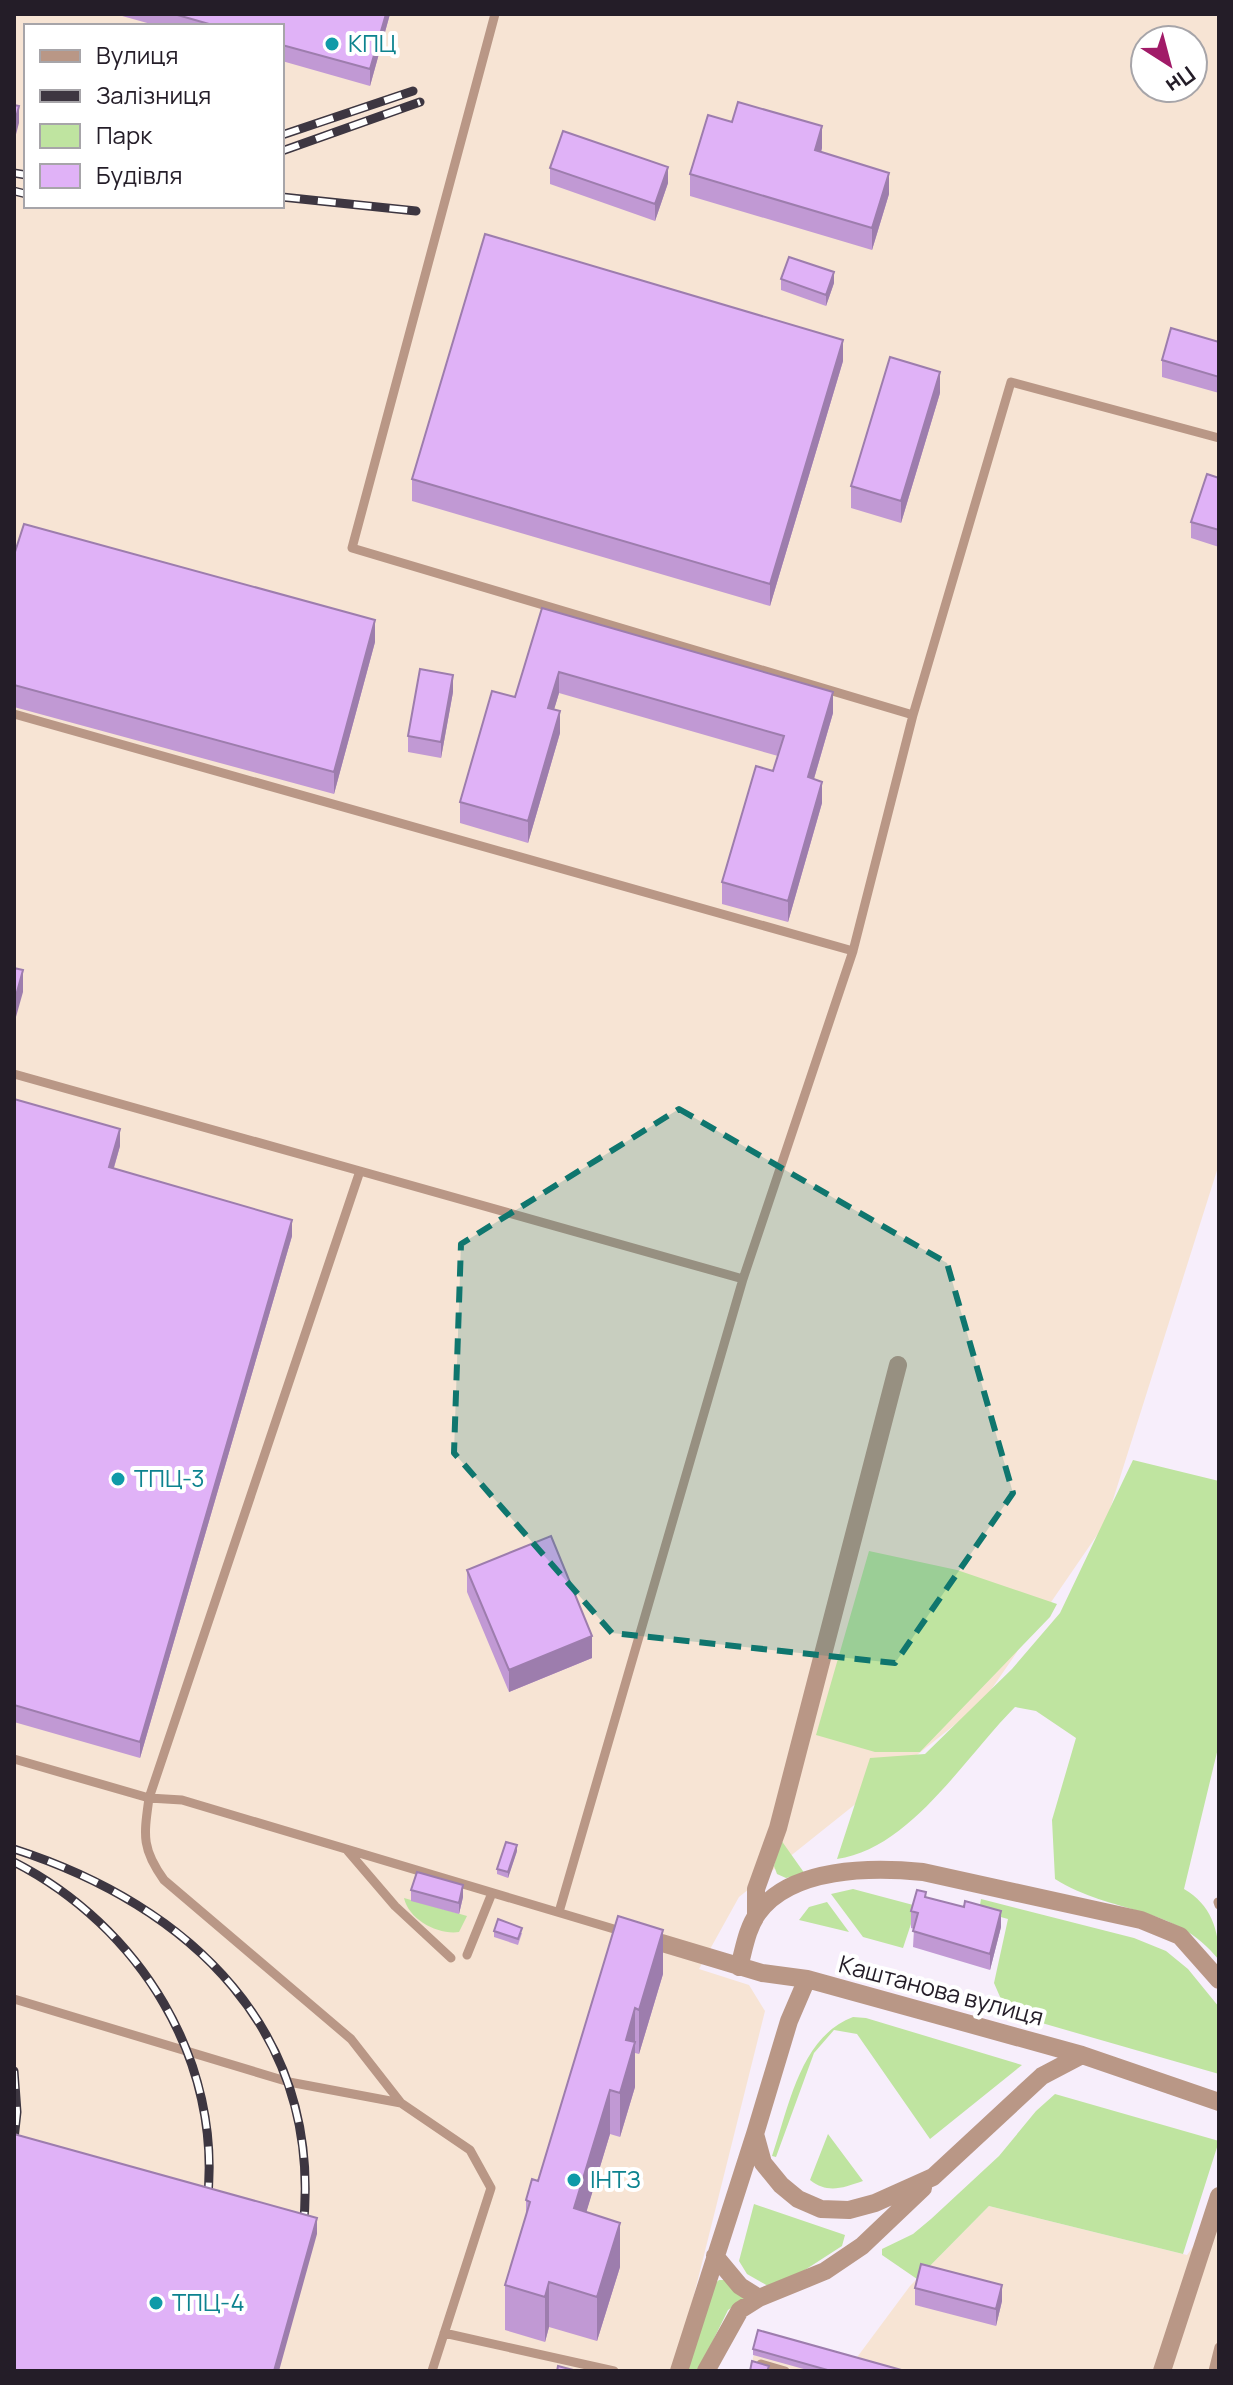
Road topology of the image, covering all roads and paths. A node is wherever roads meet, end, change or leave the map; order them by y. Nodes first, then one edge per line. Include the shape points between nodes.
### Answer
1 (495, 14) edge
2 (1219, 438) edge
3 (14, 714) edge
4 (913, 715) junction
5 (853, 951) junction
6 (14, 1074) edge
7 (360, 1171) junction
8 (743, 1279) junction
9 (898, 1365) dead end
10 (14, 1759) edge
11 (149, 1798) junction
12 (347, 1850) junction
13 (492, 1893) junction
14 (559, 1912) junction
15 (756, 1916) junction
16 (632, 1934) edge
17 (654, 1941) edge
18 (467, 1955) dead end
19 (451, 1958) dead end
20 (739, 1967) junction
21 (807, 1979) junction
22 (1219, 1980) edge
23 (14, 1999) edge
24 (1082, 2055) junction
25 (1219, 2102) edge
26 (401, 2103) junction
27 (755, 2134) junction
28 (933, 2177) junction
29 (1219, 2196) edge
30 (715, 2256) junction
31 (759, 2298) junction
32 (444, 2333) junction
33 (1219, 2347) edge
34 (761, 2364) edge
35 (432, 2371) edge
36 (614, 2371) edge
37 (679, 2371) edge
38 (706, 2371) edge
39 (785, 2371) edge
40 (1162, 2371) edge
41 (1213, 2371) edge

1 - 4 lane via 352,548
2 - 4 lane via 1011,382
3 - 5 lane
4 - 5 lane
5 - 8 lane
6 - 7 lane
7 - 8 lane
7 - 11 lane
8 - 14 lane
9 - 15 street via 778,1828 756,1889
10 - 11 lane
11 - 12 lane via 182,1800
11 - 26 lane via 144,1839 164,1880 351,2039
12 - 13 lane
12 - 19 lane via 395,1906
13 - 14 lane
13 - 18 lane
14 - 16 lane
15 - 20 street
15 - 22 street via 767,1902 815,1879 890,1868 923,1872 1141,1920 1180,1936
17 - 20 street
20 - 21 street
21 - 24 street, Каштанова вулиця
21 - 27 street, Каштанова вулиця
23 - 26 lane via 274,2078
24 - 25 street, Каштанова вулиця
24 - 28 street via 1042,2076
26 - 32 lane via 470,2150 491,2188
27 - 28 street via 763,2163 781,2185 821,2209 849,2210 875,2203
27 - 30 street, Каштанова вулиця
28 - 31 street via 850,2254 825,2271
29 - 40 street
30 - 31 street via 723,2270
30 - 37 street, Каштанова вулиця
31 - 38 street via 740,2310
32 - 35 lane
32 - 36 lane
33 - 41 lane
34 - 39 lane

